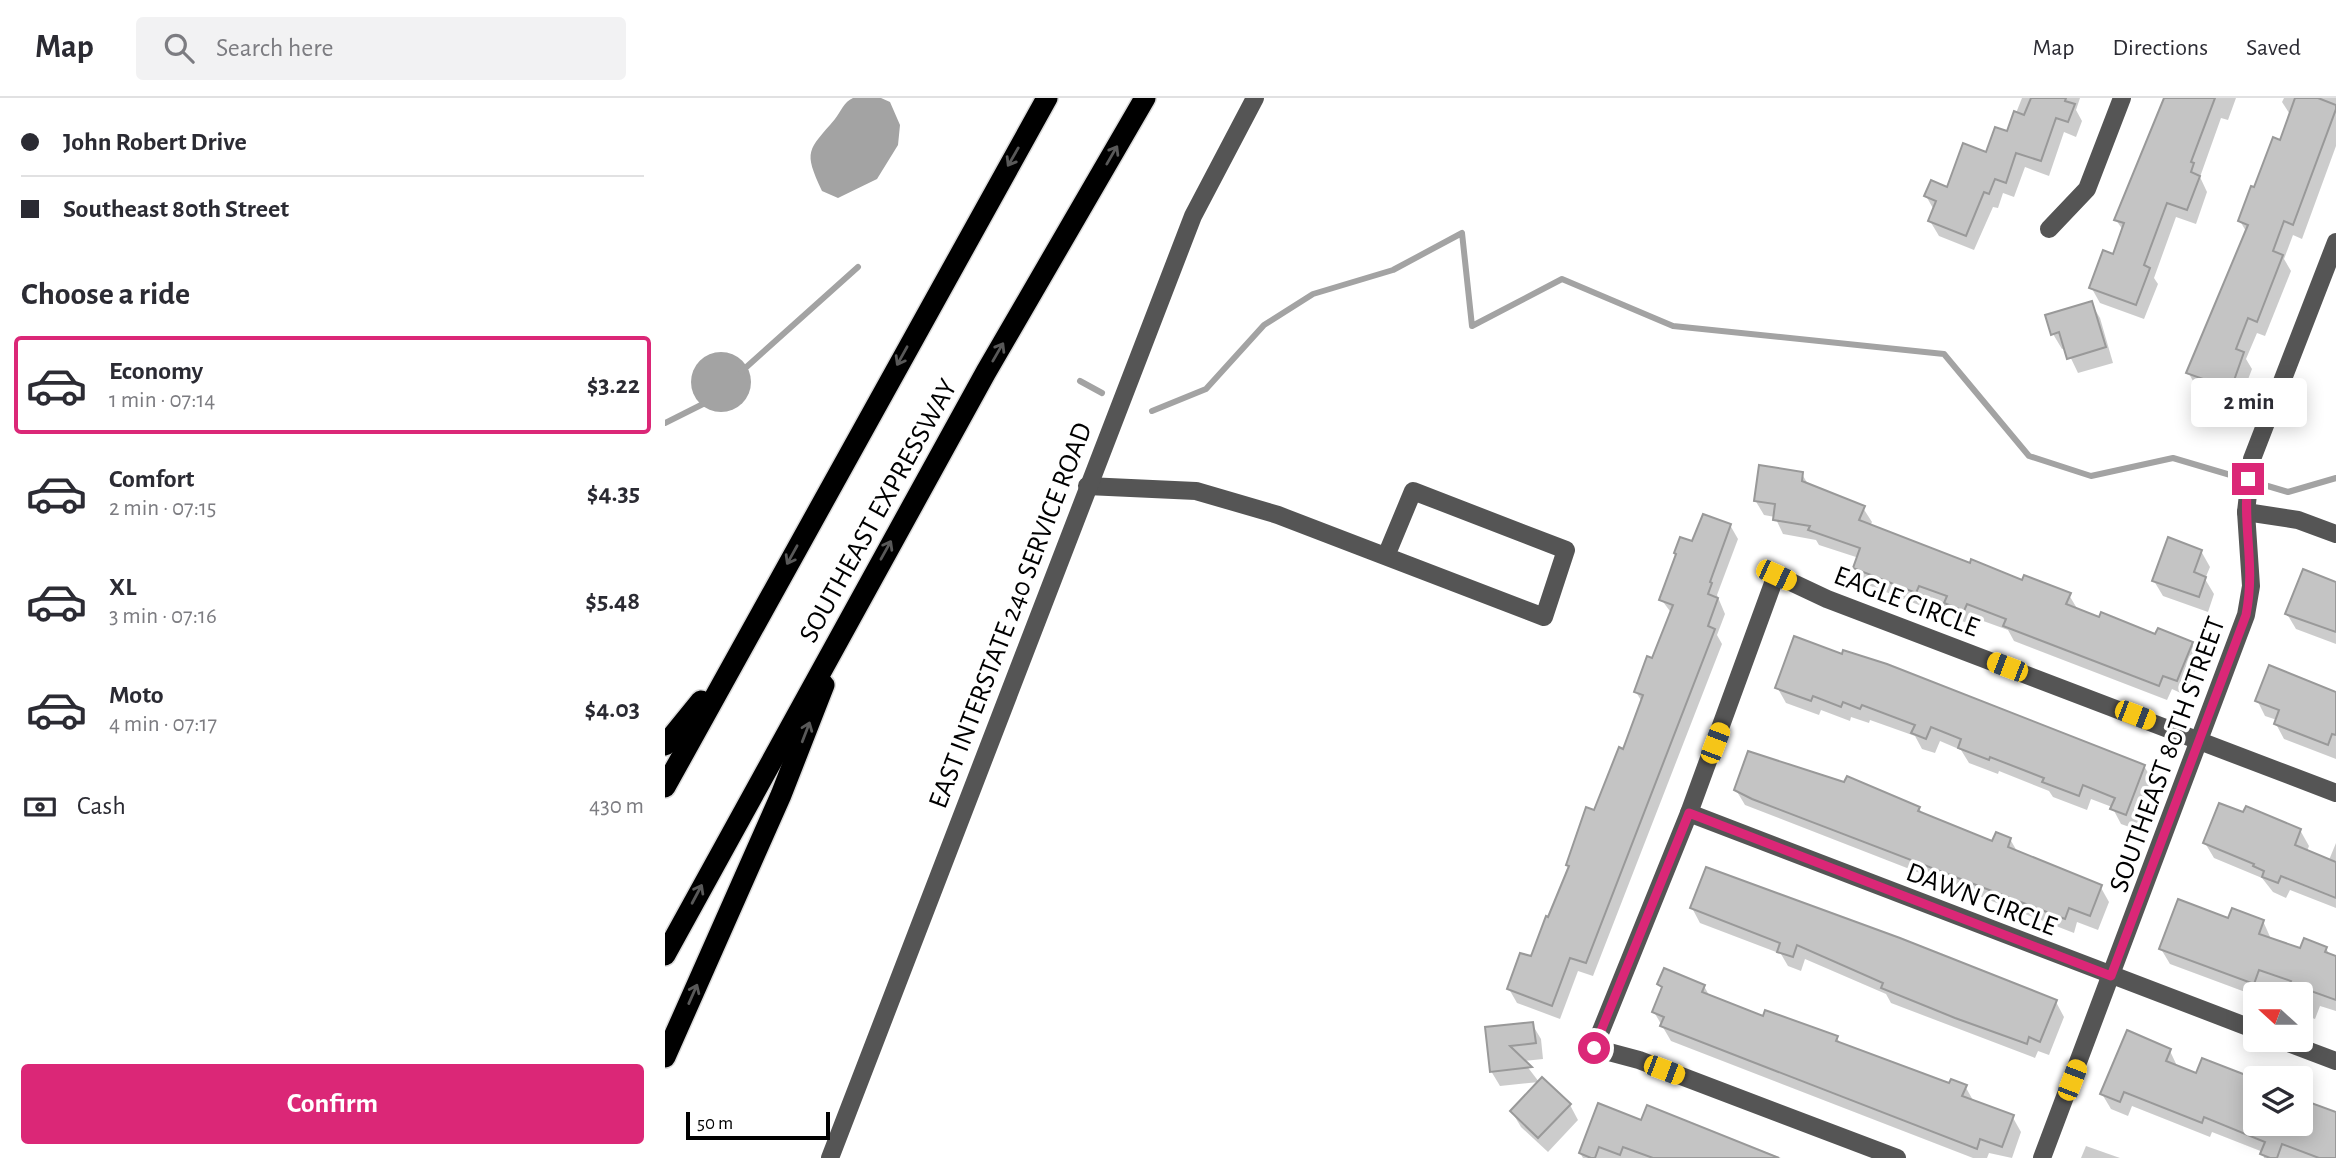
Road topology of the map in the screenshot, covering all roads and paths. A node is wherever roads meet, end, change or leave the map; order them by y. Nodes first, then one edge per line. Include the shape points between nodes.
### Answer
1 (1047, 98) edge
2 (1145, 98) edge
3 (1255, 98) edge
4 (2122, 98) edge
5 (2049, 229) dead end
6 (2336, 242) edge
7 (1087, 486) junction
8 (2246, 503) junction
9 (2336, 534) edge
10 (1386, 556) junction
11 (853, 609) junction
12 (733, 661) junction
13 (2197, 739) junction
14 (665, 745) edge
15 (665, 787) edge
16 (2336, 793) edge
17 (1689, 813) junction
18 (665, 954) edge
19 (2111, 976) junction
20 (2243, 1025) edge
21 (2312, 1052) edge
22 (665, 1057) edge
23 (2336, 1061) edge
24 (830, 1158) edge
25 (1896, 1158) edge
26 (2042, 1158) edge

1 -> 12 highway, SOUTHEAST EXPRESSWAY
11 -> 2 highway, SOUTHEAST EXPRESSWAY
3 - 7 street, EAST INTERSTATE 240 SERVICE ROAD via 1193,216
4 - 5 street via 2087,189
6 - 8 street, SOUTHEAST 80TH STREET via 2252,459
7 - 10 street via 1196,491 1278,514
7 - 24 street, EAST INTERSTATE 240 SERVICE ROAD
8 - 9 street
8 - 13 street, SOUTHEAST 80TH STREET via 2252,565 2246,615
10 - 10 street via 1544,617 1566,550 1413,491
18 -> 11 highway, SOUTHEAST EXPRESSWAY
22 -> 11 highway via 781,795
12 - 14 highway
12 - 15 highway, SOUTHEAST EXPRESSWAY
13 - 16 street, EAGLE CIRCLE
13 - 17 street, EAGLE CIRCLE via 1776,575
13 - 19 street, SOUTHEAST 80TH STREET
17 - 19 street, DAWN CIRCLE
17 - 25 street via 1594,1048 1639,1060
19 - 20 street, DAWN CIRCLE
19 - 26 street, SOUTHEAST 80TH STREET
21 - 23 street

